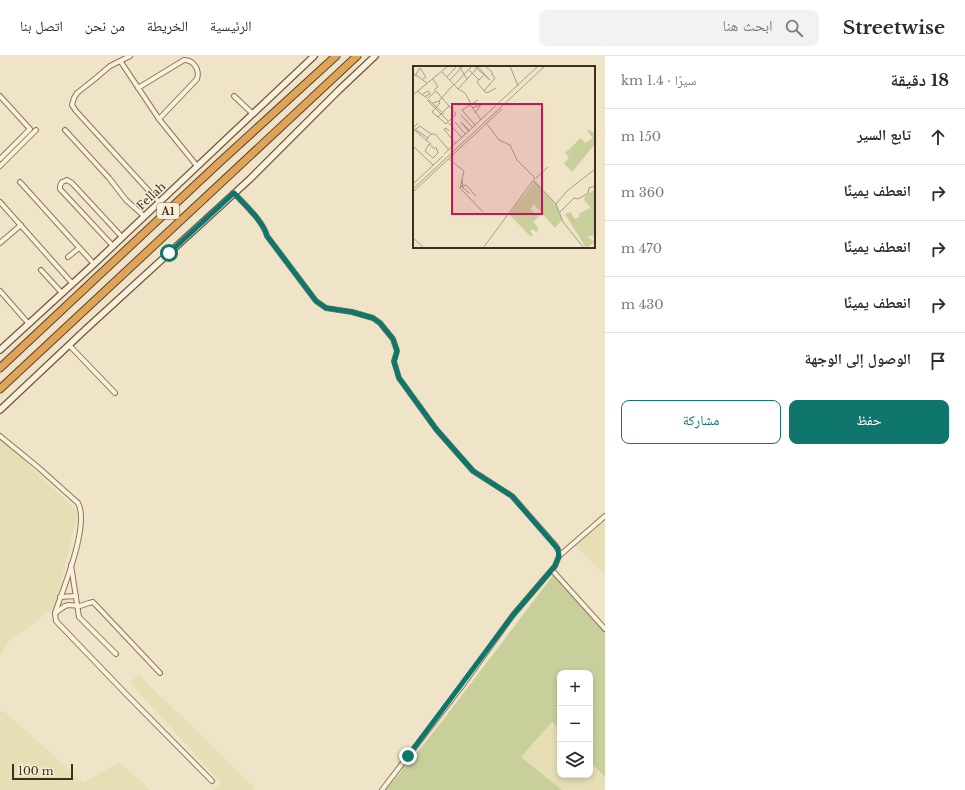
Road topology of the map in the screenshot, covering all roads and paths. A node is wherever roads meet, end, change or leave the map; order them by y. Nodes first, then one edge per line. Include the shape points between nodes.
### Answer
1 (314, 56) edge
2 (336, 56) edge
3 (357, 56) edge
4 (375, 56) edge
5 (128, 57) edge
6 (121, 62) junction
7 (138, 88) junction
8 (0, 96) edge
9 (234, 96) dead end
10 (253, 114) junction
11 (159, 119) junction
12 (36, 130) dead end
13 (65, 130) dead end
14 (0, 159) edge
15 (0, 166) edge
16 (197, 166) junction
17 (20, 182) dead end
18 (234, 193) junction
19 (0, 202) edge
20 (159, 202) junction
21 (144, 216) junction
22 (21, 225) junction
23 (122, 237) junction
24 (0, 243) edge
25 (113, 246) junction
26 (79, 248) junction
27 (68, 257) dead end
28 (94, 264) junction
29 (41, 270) dead end
30 (72, 283) junction
31 (0, 291) edge
32 (62, 293) junction
33 (29, 324) junction
34 (69, 345) junction
35 (0, 350) edge
36 (0, 368) edge
37 (0, 389) edge
38 (115, 393) dead end
39 (0, 410) edge
40 (0, 436) edge
41 (605, 516) edge
42 (559, 556) junction
43 (71, 564) junction
44 (552, 570) junction
45 (76, 596) junction
46 (60, 597) junction
47 (78, 606) junction
48 (55, 614) junction
49 (605, 629) edge
50 (116, 654) dead end
51 (160, 673) dead end
52 (212, 782) dead end
53 (382, 790) edge

1 - 10 street, Fellah
2 - 36 highway, A1
3 - 37 highway, A1
4 - 18 street
5 - 6 street
6 - 7 street
6 - 20 street via 110,66 77,92 72,105
7 - 11 street
7 - 11 street via 184,60 189,60 195,66 197,79
8 - 14 street via 30,129
9 - 10 street
10 - 16 street, Fellah
11 - 16 street
12 - 15 street
13 - 21 street via 126,200
16 - 20 street, Fellah
17 - 26 street
18 - 34 street
18 - 42 street via 264,229 316,301 326,308 373,318 388,332 397,351 394,362 399,378 436,429 473,471 515,499 556,546
19 - 22 street
20 - 21 street, Fellah
21 - 23 street, Fellah
22 - 24 street
22 - 30 street
23 - 25 street, Fellah
23 - 25 street via 72,183 67,180 62,182 60,189
25 - 28 street, Fellah
26 - 27 street
26 - 28 street
28 - 30 street, Fellah
29 - 32 street
30 - 32 street, Fellah
31 - 33 street
32 - 33 street, Fellah
33 - 35 street, Fellah
34 - 38 street
34 - 39 street
40 - 43 street via 78,503 80,534
41 - 42 street
42 - 44 street
43 - 45 street
43 - 46 street
44 - 49 street
44 - 53 street via 513,615
45 - 46 street
45 - 47 street
46 - 48 street
47 - 48 street via 65,606
47 - 50 street via 81,619
47 - 51 street via 93,602
48 - 52 street via 56,621

